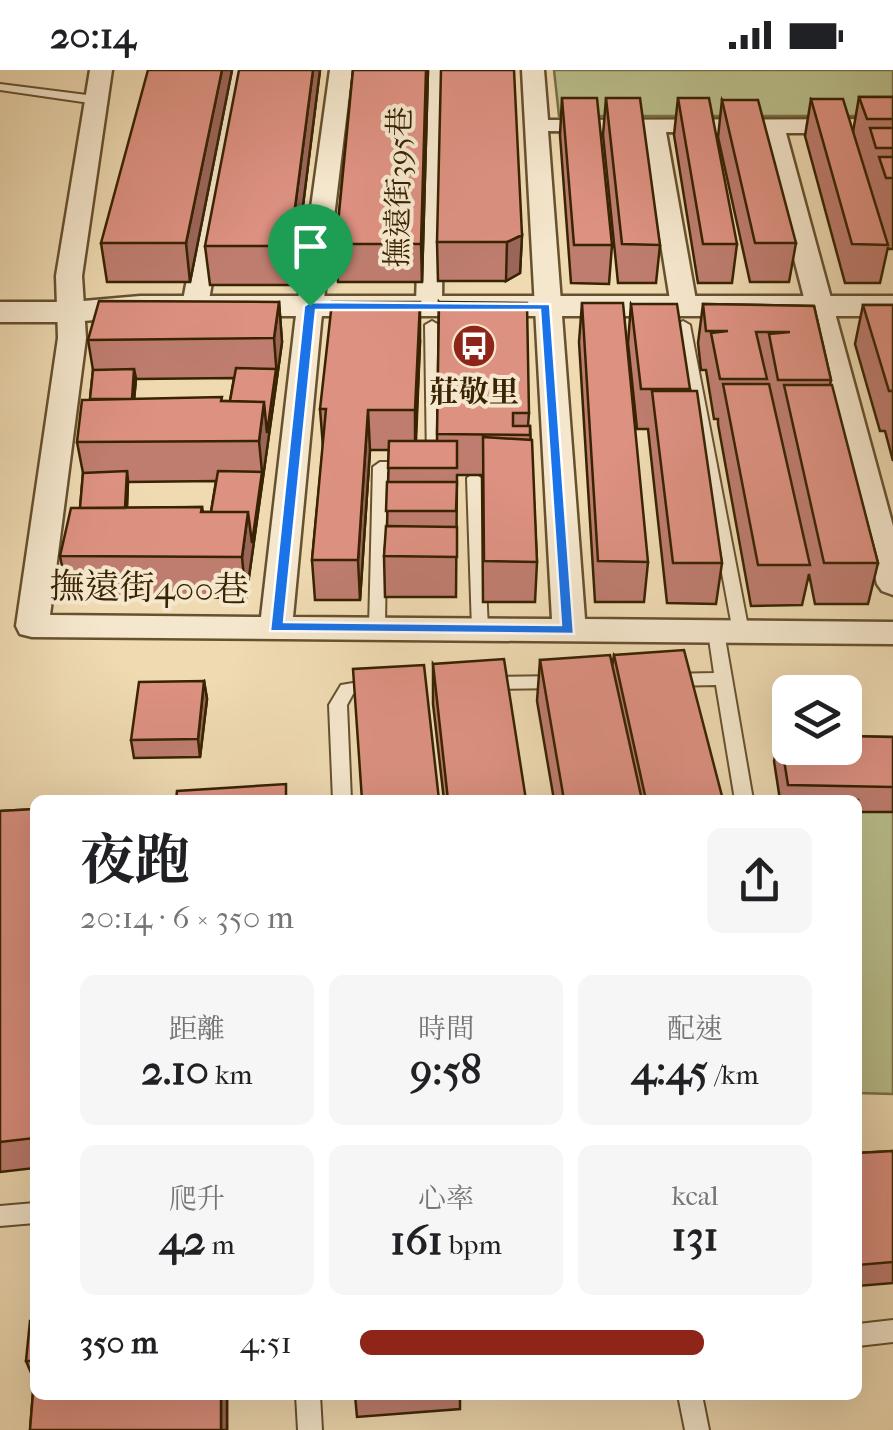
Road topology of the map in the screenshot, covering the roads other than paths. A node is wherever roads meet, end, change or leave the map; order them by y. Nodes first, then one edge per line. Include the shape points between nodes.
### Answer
1 (100, 70) edge
2 (237, 70) edge
3 (341, 70) edge
4 (433, 70) edge
5 (533, 70) edge
6 (0, 87) edge
7 (95, 99) junction
8 (538, 125) junction
9 (653, 125) junction
10 (772, 126) junction
11 (893, 126) edge
12 (195, 306) junction
13 (893, 306) edge
14 (0, 312) edge
15 (72, 312) junction
16 (309, 315) junction
17 (684, 315) junction
18 (430, 316) junction
19 (546, 316) junction
20 (823, 316) junction
21 (893, 326) edge
22 (474, 478) dead end
23 (382, 515) junction
24 (401, 516) edge
25 (458, 516) edge
26 (477, 516) junction
27 (380, 562) junction
28 (400, 562) edge
29 (459, 563) edge
30 (478, 564) junction
31 (893, 584) edge
32 (276, 627) junction
33 (377, 628) junction
34 (480, 629) junction
35 (569, 630) junction
36 (728, 632) junction
37 (893, 634) edge
38 (722, 679) junction
39 (645, 680) edge
40 (587, 682) edge
41 (470, 684) edge
42 (393, 685) edge
43 (342, 795) edge
44 (743, 795) edge
45 (30, 1213) edge
46 (0, 1216) edge
47 (893, 1331) edge
48 (862, 1335) edge
49 (308, 1400) edge
50 (691, 1400) edge
51 (310, 1430) edge
52 (697, 1430) edge

1 - 7 street
2 - 12 street
3 - 16 street, 撫遠街400巷
4 - 18 street, 撫遠街395巷
5 - 8 street
6 - 7 lane
7 - 15 street via 68,287
8 - 9 street
8 - 19 street
9 - 10 street
9 - 17 street
10 - 11 street
10 - 20 street
12 - 15 street
12 - 16 street
13 - 20 street
14 - 15 street
15 - 16 street via 141,322
15 - 32 street, 撫遠街400巷 via 32,626
16 - 18 street
16 - 32 street, 撫遠街400巷
17 - 19 street
17 - 20 street
17 - 36 lane
18 - 19 street
18 - 23 lane via 434,468 380,467
19 - 35 street
20 - 21 street
20 - 31 street
22 - 26 lane
23 - 24 lane
23 - 27 lane
25 - 26 lane
26 - 30 lane
27 - 28 lane
27 - 33 lane
29 - 30 lane
30 - 34 lane
32 - 33 street
33 - 34 street
34 - 35 street
35 - 36 street
36 - 37 street
36 - 38 lane
38 - 39 lane
38 - 44 lane
40 - 41 lane
42 - 43 lane via 347,690 338,704
45 - 46 lane
47 - 48 lane
49 - 51 lane
50 - 52 lane

